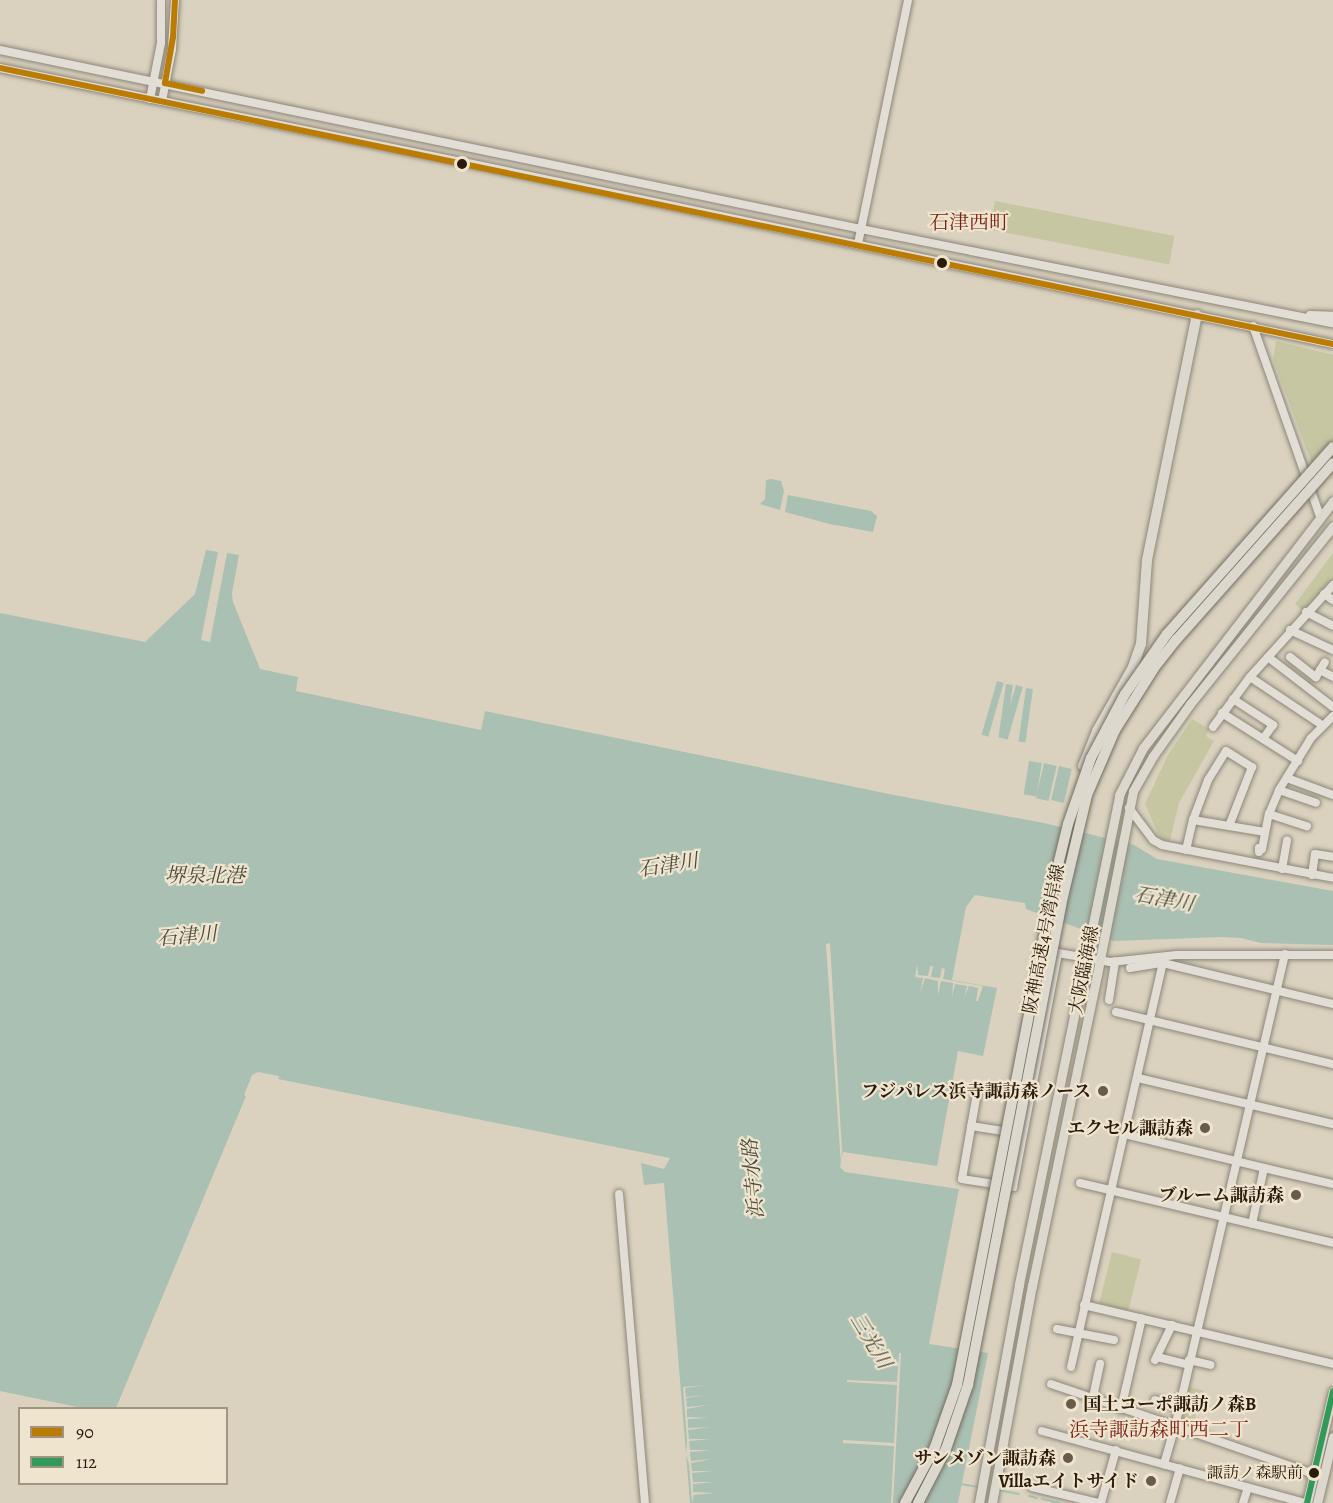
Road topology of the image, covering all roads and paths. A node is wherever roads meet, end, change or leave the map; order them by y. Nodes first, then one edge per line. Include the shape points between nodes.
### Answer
1 (161, 0) edge
2 (175, 0) edge
3 (908, 0) edge
4 (0, 50) edge
5 (0, 68) edge
6 (153, 81) junction
7 (165, 83) junction
8 (150, 99) junction
9 (162, 101) junction
10 (861, 230) junction
11 (858, 244) junction
12 (1201, 299) junction
13 (1266, 311) junction
14 (1197, 315) junction
15 (1333, 316) edge
16 (1333, 323) edge
17 (1253, 326) junction
18 (1333, 344) edge
19 (1333, 447) edge
20 (1333, 465) edge
21 (1333, 501) edge
22 (1320, 516) junction
23 (1333, 526) edge
24 (1333, 585) edge
25 (1324, 594) junction
26 (1333, 600) edge
27 (1306, 612) junction
28 (1333, 626) edge
29 (1290, 630) junction
30 (1333, 650) edge
31 (1268, 657) junction
32 (1290, 657) dead end
33 (1325, 662) dead end
34 (1320, 670) junction
35 (1250, 677) junction
36 (1333, 677) edge
37 (1233, 699) junction
38 (1333, 707) edge
39 (1222, 713) junction
40 (1333, 716) edge
41 (1322, 724) junction
42 (1213, 727) dead end
43 (1263, 739) junction
44 (1298, 761) junction
45 (1287, 778) junction
46 (1279, 790) junction
47 (1333, 795) edge
48 (1316, 803) dead end
49 (1129, 808) junction
50 (1269, 814) junction
51 (1192, 820) junction
52 (1068, 824) junction
53 (1229, 826) junction
54 (1307, 826) dead end
55 (1265, 831) junction
56 (1287, 840) dead end
57 (1186, 850) junction
58 (1259, 852) dead end
59 (1333, 857) edge
60 (1282, 869) junction
61 (1312, 875) junction
62 (1333, 878) edge
63 (1285, 954) junction
64 (1333, 955) edge
65 (1087, 957) junction
66 (1101, 960) junction
67 (1116, 961) junction
68 (1163, 963) junction
69 (1130, 968) dead end
70 (1277, 990) junction
71 (1109, 1000) dead end
72 (1333, 1004) edge
73 (1116, 1012) dead end
74 (1151, 1022) junction
75 (1264, 1048) junction
76 (1333, 1065) edge
77 (1138, 1078) junction
78 (977, 1094) dead end
79 (1250, 1104) junction
80 (1333, 1124) edge
81 (971, 1126) junction
82 (1125, 1134) junction
83 (1023, 1135) junction
84 (1237, 1160) junction
85 (1264, 1168) junction
86 (1080, 1183) dead end
87 (1333, 1184) edge
88 (1112, 1191) junction
89 (619, 1194) dead end
90 (1223, 1218) junction
91 (1252, 1224) junction
92 (1333, 1243) edge
93 (1084, 1305) junction
94 (1142, 1318) junction
95 (1172, 1325) junction
96 (1057, 1329) dead end
97 (1196, 1331) junction
98 (1078, 1333) junction
99 (1114, 1340) dead end
100 (1189, 1363) junction
101 (1100, 1364) dead end
102 (1333, 1364) edge
103 (1210, 1365) dead end
104 (1071, 1367) dead end
105 (1051, 1384) dead end
106 (1333, 1392) edge
107 (1093, 1397) junction
108 (1155, 1401) dead end
109 (1180, 1408) junction
110 (1121, 1409) junction
111 (1175, 1426) junction
112 (1042, 1431) dead end
113 (1332, 1443) edge
114 (1116, 1450) junction
115 (1000, 1455) junction
116 (1032, 1460) dead end
117 (1164, 1464) junction
118 (1180, 1468) junction
119 (1308, 1472) dead end
120 (1032, 1487) dead end
121 (1248, 1488) junction
122 (980, 1498) edge
123 (992, 1500) edge
124 (645, 1503) edge
125 (905, 1503) edge
126 (918, 1503) edge
127 (1099, 1503) edge
128 (1170, 1503) edge
129 (1243, 1503) edge
130 (1306, 1503) edge
131 (1317, 1503) edge

1 - 6 street via 161,44
2 - 7 street
3 - 10 street
4 - 6 street
5 - 8 street
6 - 7 street
6 - 8 street
7 - 9 street
7 - 10 street
8 - 9 street
9 - 11 street
10 - 11 street
10 - 12 street
11 - 14 street
12 - 13 street
12 - 14 street
13 - 15 street
13 - 16 street
14 - 17 street
14 - 52 highway, bridge via 1147,560 1141,644 1133,667 1089,749
17 - 18 street
17 - 22 street
19 - 52 highway, 阪神高速4号湾岸線, bridge via 1144,664 1106,726 1086,769
20 - 126 highway, 阪神高速4号湾岸線, bridge via 1177,639 1134,697 1087,795 1062,895 968,1385 946,1449
21 - 22 main road, 大阪臨海線
22 - 65 main road, 大阪臨海線 via 1143,748 1119,795
23 - 49 main road, 大阪臨海線 via 1171,730 1133,791
24 - 25 street
25 - 26 street
25 - 27 street
27 - 28 street
27 - 29 street
29 - 30 street
29 - 31 street
31 - 35 street
31 - 38 street
32 - 34 street via 1316,677
33 - 34 street
34 - 36 street
35 - 37 street
35 - 41 street
37 - 39 street
37 - 43 street via 1273,725
39 - 42 street
39 - 43 street
40 - 41 street
41 - 44 street
43 - 44 street
44 - 45 street
45 - 46 street
45 - 47 street
46 - 48 street
46 - 50 street
49 - 57 street via 1153,840
49 - 66 main road, 大阪臨海線
50 - 54 street
50 - 55 street
51 - 53 street
51 - 53 street via 1208,780 1226,751 1252,767
51 - 57 street
52 - 125 highway, 阪神高速4号湾岸線, bridge via 957,1385 936,1447
53 - 55 street
55 - 58 street
56 - 60 street
57 - 60 street
59 - 61 street via 1315,854
60 - 61 street
61 - 62 street
63 - 64 street
63 - 67 street
63 - 70 street
65 - 66 street
65 - 83 street via 1058,953
65 - 122 main road, 大阪臨海線 via 1019,1284
66 - 67 street
66 - 115 main road, 大阪臨海線
67 - 71 street
68 - 69 street
68 - 70 street
68 - 74 street
70 - 72 street
70 - 75 street
73 - 74 street
74 - 75 street
74 - 77 street
75 - 76 street
75 - 79 street
77 - 79 street
77 - 82 street
78 - 81 street
79 - 80 street
79 - 84 street
81 - 83 street
81 - 83 street via 962,1179 1013,1187
82 - 84 street
82 - 88 street
84 - 85 street
84 - 90 street
85 - 87 street
85 - 91 street
86 - 88 street
88 - 90 street
88 - 93 street
89 - 124 street
90 - 91 street
90 - 97 street
91 - 92 street
93 - 94 street
93 - 98 street
94 - 95 street
94 - 110 street
95 - 97 street
95 - 100 street via 1156,1358
96 - 98 street
97 - 100 street
97 - 102 street
98 - 99 street
98 - 104 street
100 - 103 street
100 - 109 street
101 - 107 street
105 - 107 street
106 - 130 main road
107 - 110 street
108 - 109 street
109 - 111 street
110 - 111 street
111 - 117 street
111 - 119 street
112 - 114 street
113 - 131 main road
114 - 117 street
114 - 127 street
115 - 116 street
115 - 123 main road, 大阪臨海線
117 - 118 street
118 - 121 street
118 - 128 street
120 - 127 street
121 - 129 street
121 - 130 street

